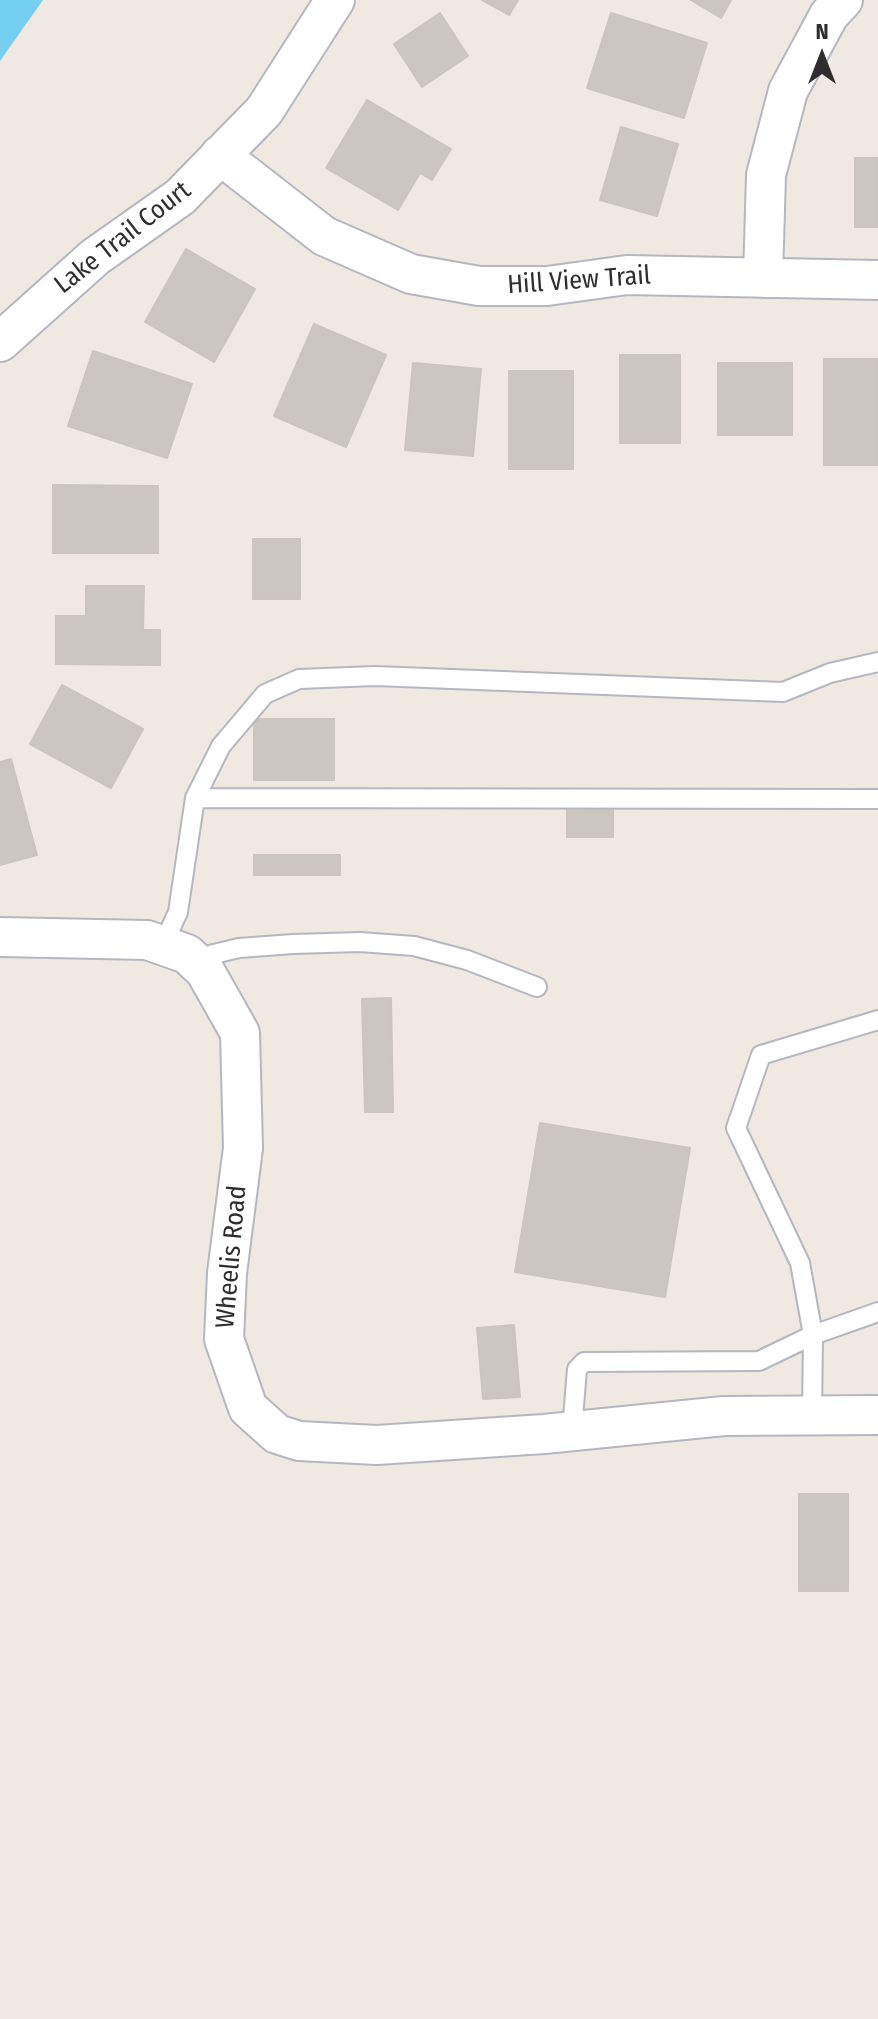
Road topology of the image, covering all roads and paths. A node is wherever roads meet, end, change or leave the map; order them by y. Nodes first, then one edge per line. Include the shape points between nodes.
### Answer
1 (335, 0) edge
2 (843, 0) edge
3 (220, 155) junction
4 (763, 278) junction
5 (878, 280) edge
6 (11, 331) edge
7 (0, 367) edge
8 (878, 662) edge
9 (195, 798) junction
10 (878, 799) edge
11 (0, 937) edge
12 (178, 952) junction
13 (537, 987) dead end
14 (878, 1020) edge
15 (878, 1312) edge
16 (813, 1335) junction
17 (878, 1415) edge
18 (812, 1416) junction
19 (572, 1430) junction

1 - 3 street, Lake Trail Court via 264,111
2 - 4 street via 829,15 788,91 766,175
3 - 4 street, Hill View Trail via 324,236 411,274 479,286 547,286 627,275
3 - 6 street, Lake Trail Court via 180,197 95,257
4 - 5 street, Hill View Trail
6 - 7 street, Lake Trail Court
8 - 9 lane via 783,692 375,676 299,679 265,694 221,746
9 - 10 lane
9 - 12 lane via 178,912
11 - 12 street via 147,940
12 - 13 lane via 360,942 414,946
12 - 19 street, Wheelis Road via 205,971 240,1033 243,1148 224,1339 248,1408 277,1434 353,1446
14 - 16 lane via 761,1055 736,1128 800,1263
15 - 16 lane
16 - 18 lane
16 - 19 lane via 759,1361 584,1362 577,1369
17 - 18 street, Wheelis Road
18 - 19 street, Wheelis Road via 724,1416

